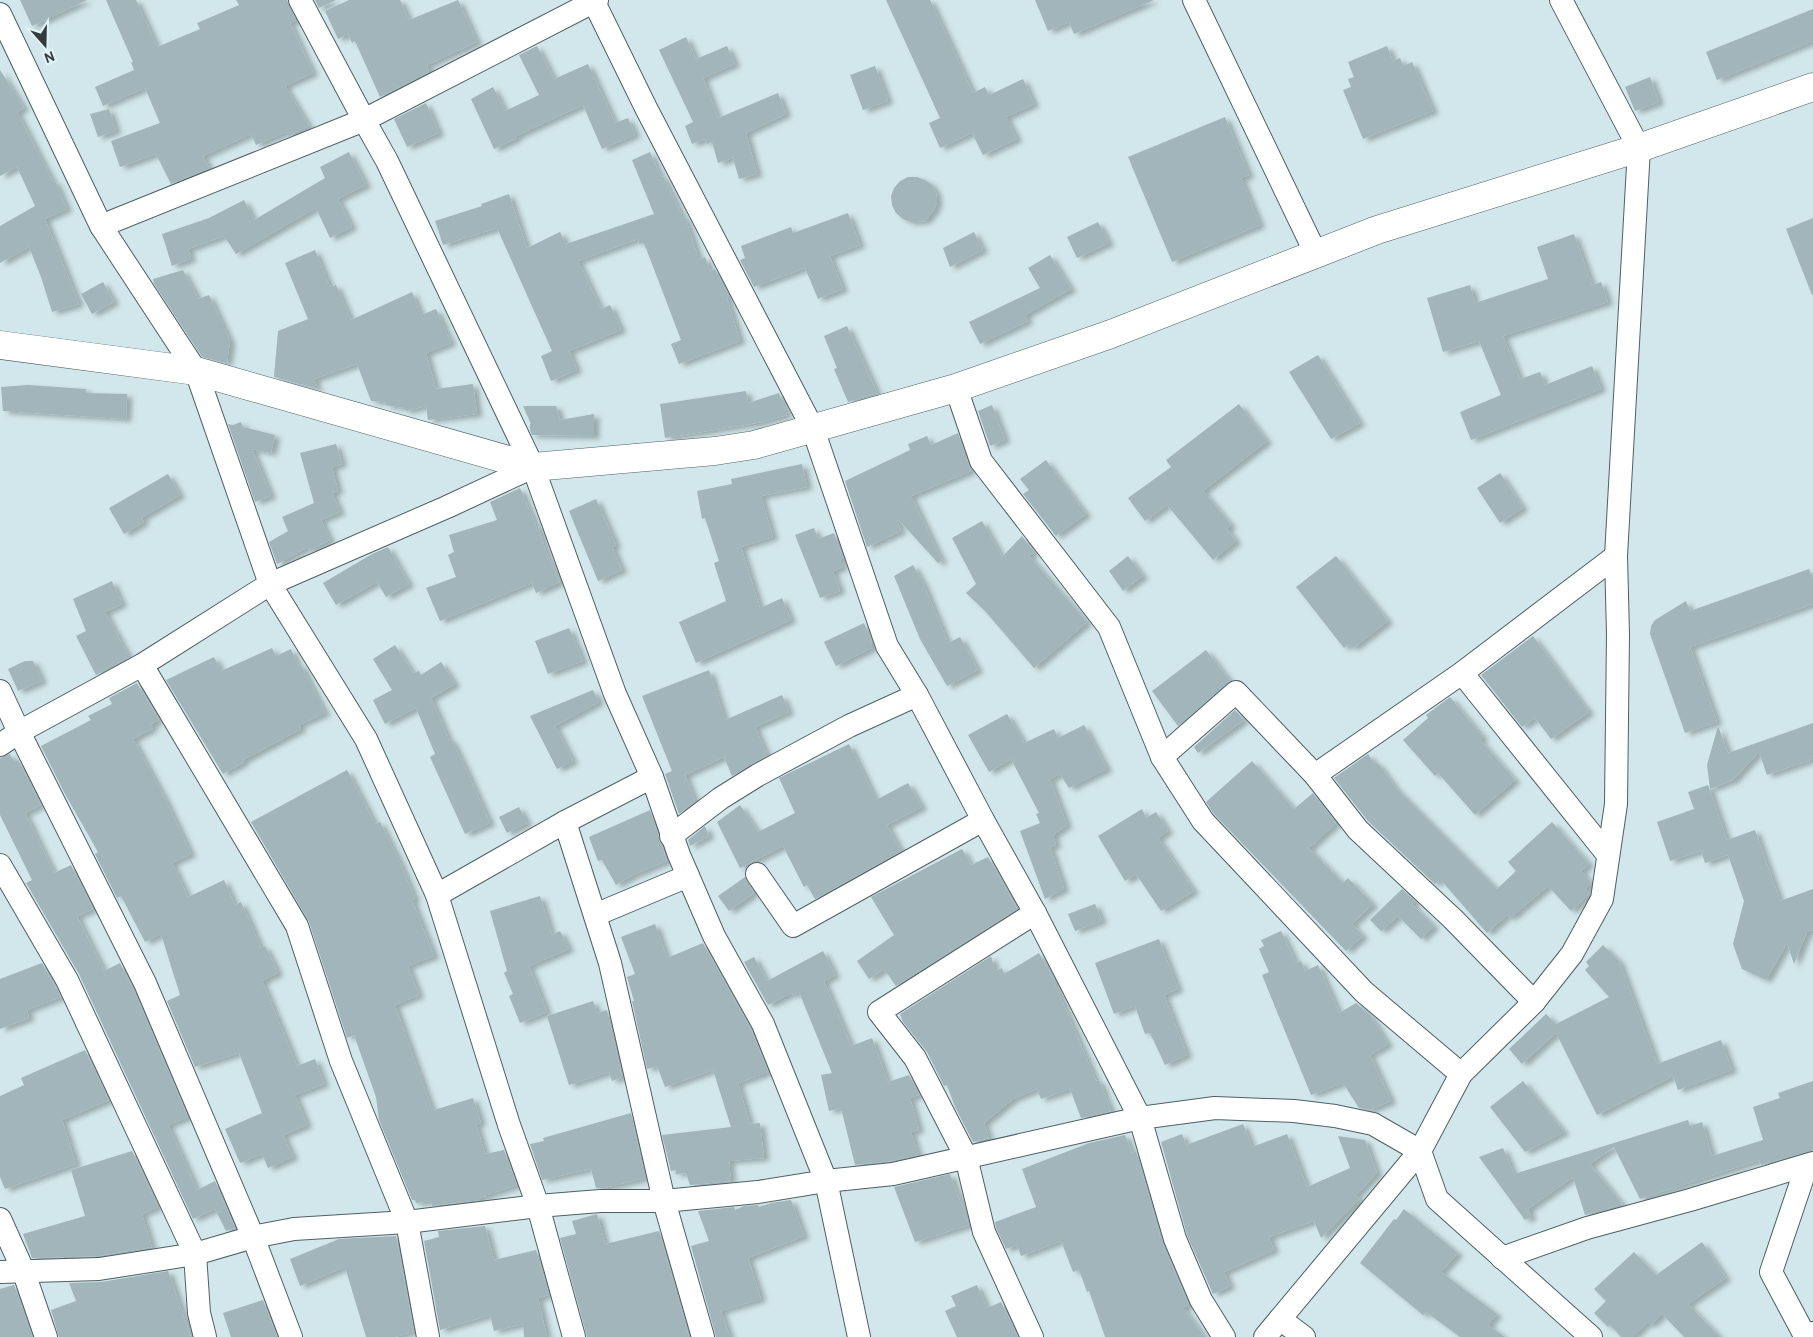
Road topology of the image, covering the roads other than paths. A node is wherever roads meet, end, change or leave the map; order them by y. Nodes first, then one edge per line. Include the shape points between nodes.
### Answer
1 (300, 0) edge
2 (1194, 0) edge
3 (1561, 0) edge
4 (594, 1) edge
5 (0, 14) edge
6 (1813, 87) edge
7 (364, 120) junction
8 (1639, 148) junction
9 (101, 226) junction
10 (1316, 254) junction
11 (0, 345) edge
12 (196, 372) junction
13 (956, 388) junction
14 (813, 429) junction
15 (533, 467) junction
16 (1616, 556) junction
17 (270, 584) junction
18 (142, 665) junction
19 (1462, 673) junction
20 (0, 690) edge
21 (917, 695) junction
22 (18, 732) junction
23 (0, 745) edge
24 (1162, 757) junction
25 (1315, 775) junction
26 (652, 777) junction
27 (983, 820) junction
28 (565, 822) junction
29 (671, 836) junction
30 (1608, 856) junction
31 (0, 865) edge
32 (756, 874) dead end
33 (688, 876) junction
34 (437, 895) junction
35 (1035, 913) junction
36 (595, 915) junction
37 (1534, 1002) junction
38 (1461, 1074) junction
39 (1140, 1118) junction
40 (1420, 1151) junction
41 (966, 1157) junction
42 (1810, 1164) edge
43 (826, 1181) junction
44 (664, 1201) junction
45 (538, 1206) junction
46 (0, 1218) edge
47 (407, 1222) junction
48 (253, 1238) junction
49 (196, 1254) junction
50 (1502, 1258) junction
51 (24, 1270) junction
52 (0, 1272) edge
53 (1280, 1319) junction
54 (1813, 1334) edge
55 (46, 1337) edge
56 (205, 1337) edge
57 (290, 1337) edge
58 (428, 1337) edge
59 (574, 1337) edge
60 (703, 1337) edge
61 (860, 1337) edge
62 (1032, 1337) edge
63 (1224, 1337) edge
64 (1265, 1337) edge
65 (1304, 1337) edge
66 (1591, 1337) edge

1 - 7 street
2 - 10 street
3 - 8 street
4 - 7 street
4 - 14 street
5 - 9 street
6 - 8 street
7 - 9 street
7 - 15 street via 387,161
8 - 10 street via 1377,230
8 - 16 street
9 - 12 street
10 - 13 street via 1111,334
11 - 12 street
12 - 15 street
12 - 17 street
13 - 14 street
13 - 24 street via 981,461 1109,627
14 - 15 street via 754,445 715,451
14 - 21 street via 887,646
15 - 17 street via 447,508
15 - 26 street via 616,694
16 - 19 street
16 - 30 street via 1616,804
17 - 18 street
17 - 34 street via 366,738
18 - 22 street
18 - 47 street via 297,926 341,1061
19 - 25 street
19 - 30 street
20 - 22 street
21 - 27 street
21 - 29 street via 849,726 758,775
22 - 23 street
22 - 48 street via 145,983
24 - 25 street via 1236,692
24 - 38 street via 1203,821 1364,992
25 - 37 street via 1358,830
26 - 28 street
26 - 29 street
27 - 32 street via 793,926
27 - 35 street
28 - 34 street
28 - 36 street
29 - 33 street
30 - 37 street via 1602,899 1572,954
31 - 49 street via 67,980
33 - 36 street
33 - 43 street via 714,936 763,1024
34 - 45 street via 508,1125
35 - 39 street
35 - 41 street via 879,1012 915,1058
36 - 44 street via 610,963
37 - 38 street
38 - 40 street
39 - 40 street via 1215,1108 1294,1111 1373,1124
39 - 41 street
39 - 63 street via 1176,1239 1201,1300
40 - 50 street via 1437,1199
40 - 53 street
41 - 43 street via 893,1174
41 - 62 street via 984,1232
42 - 50 street via 1587,1228
42 - 54 street via 1771,1272 1804,1334
43 - 44 street via 758,1192
43 - 61 street
44 - 45 street via 600,1201
44 - 60 street
45 - 47 street
45 - 59 street
46 - 51 street
47 - 48 street via 294,1228
47 - 58 street
48 - 49 street
48 - 57 street
49 - 51 street via 99,1269
49 - 56 street via 199,1313
50 - 66 street
51 - 52 street
51 - 55 street
53 - 64 street
53 - 65 street

